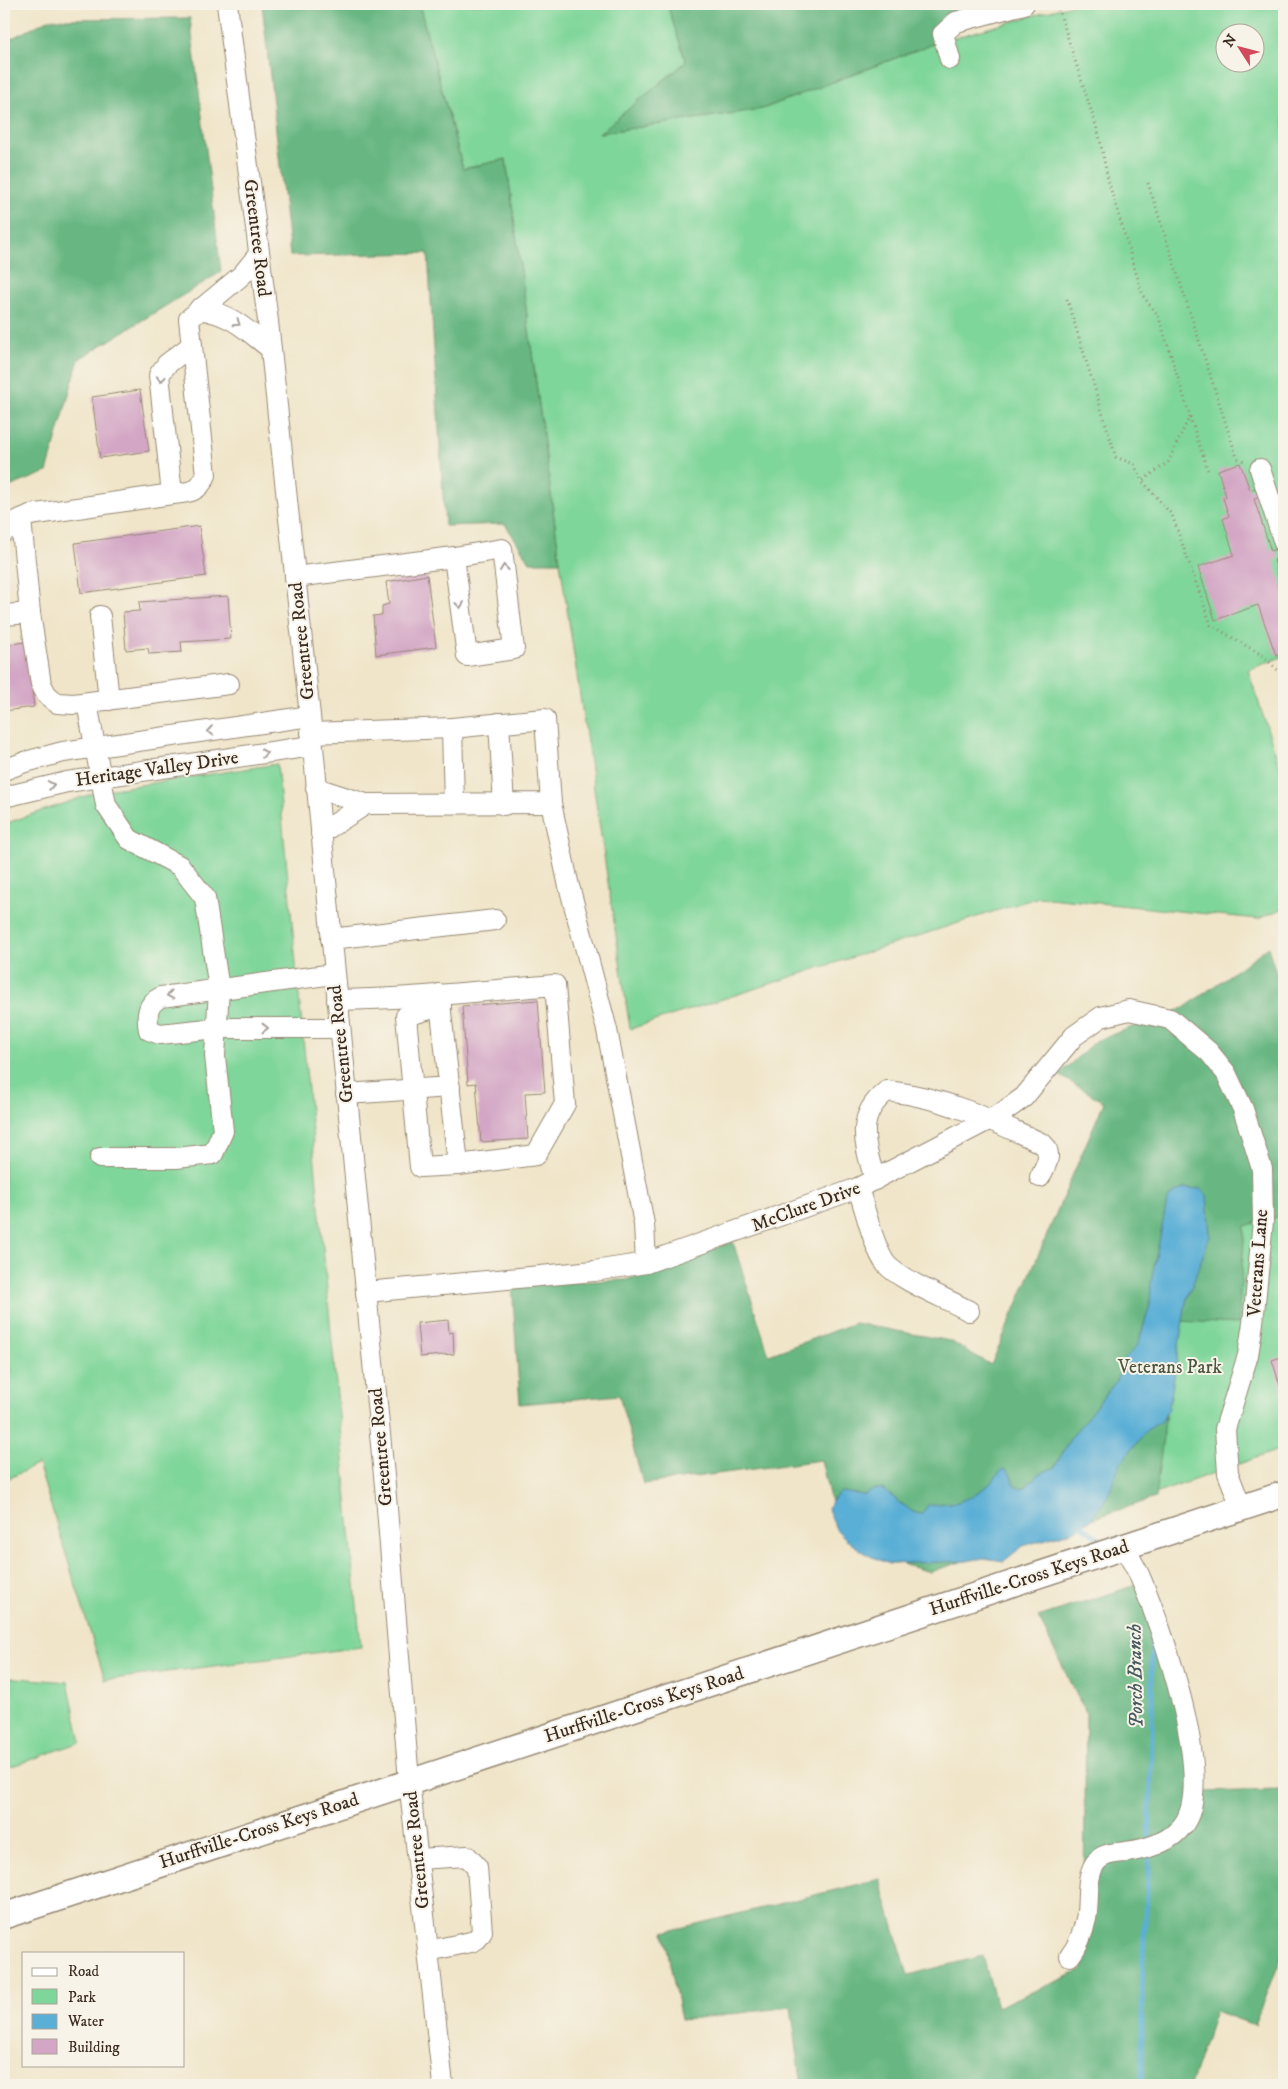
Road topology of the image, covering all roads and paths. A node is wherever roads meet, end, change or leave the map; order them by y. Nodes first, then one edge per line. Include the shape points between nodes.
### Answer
1 (227, 4) edge
2 (1024, 4) edge
3 (1057, 4) edge
4 (950, 60) dead end
5 (1148, 183) dead end
6 (259, 254) junction
7 (1067, 299) dead end
8 (199, 309) junction
9 (192, 345) junction
10 (271, 349) junction
11 (1190, 416) junction
12 (1260, 469) joint
13 (1209, 474) dead end
14 (1142, 481) junction
15 (172, 494) junction
16 (21, 519) junction
17 (4, 532) edge
18 (1284, 543) edge
19 (454, 557) junction
20 (295, 577) junction
21 (30, 613) junction
22 (4, 615) edge
23 (100, 616) dead end
24 (1283, 675) dead end
25 (229, 684) dead end
26 (109, 700) junction
27 (87, 703) junction
28 (498, 723) junction
29 (452, 728) junction
30 (311, 732) junction
31 (94, 747) junction
32 (4, 770) edge
33 (99, 777) junction
34 (316, 788) junction
35 (4, 797) edge
36 (454, 803) junction
37 (552, 803) junction
38 (366, 804) junction
39 (504, 805) junction
40 (321, 834) junction
41 (495, 920) dead end
42 (331, 939) junction
43 (334, 974) junction
44 (219, 989) junction
45 (337, 1000) junction
46 (440, 1000) junction
47 (217, 1028) junction
48 (340, 1028) junction
49 (1189, 1033) joint
50 (450, 1087) junction
51 (413, 1091) junction
52 (346, 1094) junction
53 (991, 1119) junction
54 (100, 1158) dead end
55 (458, 1165) junction
56 (1040, 1177) dead end
57 (867, 1184) junction
58 (646, 1262) junction
59 (366, 1292) junction
60 (970, 1311) dead end
61 (1284, 1494) edge
62 (1241, 1507) junction
63 (1116, 1550) junction
64 (409, 1781) junction
65 (418, 1859) junction
66 (4, 1916) edge
67 (428, 1951) junction
68 (1070, 1956) dead end
69 (443, 2085) edge

1 - 6 street, Greentree Road
2 - 4 street via 956,22 943,34
3 - 11 path via 1099,135 1108,180 1143,296 1158,315
5 - 12 path via 1237,458
6 - 8 street via 242,274
6 - 10 street, Greentree Road
7 - 14 path via 1116,457 1134,464
8 - 9 street via 189,319
8 -> 10 street via 220,312
9 -> 15 street via 167,364 159,375
9 - 15 street via 206,475 194,492
10 - 20 street, Greentree Road
11 - 13 path
11 - 14 path via 1168,462
12 - 18 street
14 - 24 path via 1172,515 1211,625 1262,655
15 - 16 street
16 - 17 street
16 - 21 street
19 -> 19 street via 467,656 514,649 502,549
19 - 20 street
20 - 30 street, Greentree Road
21 - 22 street
21 - 27 street via 41,684 47,695 57,704
23 - 26 street
25 - 26 street
26 - 27 street
27 - 31 street
28 - 29 street
28 - 37 street via 544,719
28 - 39 street
29 - 30 street
29 - 36 street
30 -> 31 street, Heritage Valley Drive
33 -> 30 street, Heritage Valley Drive
30 - 34 street, Greentree Road
31 - 32 street, Heritage Valley Drive via 44,756
31 - 33 street
35 -> 33 street, Heritage Valley Drive via 47,785
33 - 44 street via 106,804 129,839 180,866 205,898
34 - 38 street
34 - 40 street, Greentree Road
36 - 38 street
36 - 39 street
37 - 39 street
37 - 58 street via 568,882 607,1030 644,1224
38 - 40 street
40 - 42 street, Greentree Road
41 - 42 street
42 - 43 street, Greentree Road
43 - 44 street
43 - 45 street, Greentree Road
44 - 47 street
44 -> 47 street via 161,996 149,1008 146,1018 149,1030 160,1034
45 - 46 street
45 - 48 street, Greentree Road
46 - 50 street
46 - 51 street via 406,1016
46 - 55 street via 555,985 565,1104 536,1155
47 -> 48 street
47 - 54 street via 215,1056 224,1131 214,1154 176,1158
48 - 52 street, Greentree Road
49 - 53 street, McClure Drive via 1170,1019 1129,1010 1101,1017 1074,1036 1024,1097
49 - 62 street, Veterans Lane via 1226,1073 1243,1109 1262,1169 1263,1221 1253,1323 1248,1355 1225,1429 1228,1473
50 - 51 street
50 - 55 street
51 - 52 street
51 - 55 street via 420,1167
52 - 59 street, Greentree Road
53 - 56 street via 1048,1149 1049,1158
53 - 57 street, McClure Drive
53 - 57 street via 914,1094 887,1091 875,1100 867,1119 864,1142
57 - 58 street, McClure Drive via 682,1252
57 - 60 street via 880,1252 886,1265
58 - 59 street, McClure Drive
59 - 64 street, Greentree Road
61 - 62 main road, Hurffville-Cross Keys Road
62 - 63 main road, Hurffville-Cross Keys Road
63 - 64 main road, Hurffville-Cross Keys Road
63 - 68 street via 1149,1598 1166,1648 1194,1752 1193,1796 1190,1813 1183,1826 1166,1842 1109,1854 1097,1860 1090,1875 1084,1927
64 - 65 street, Greentree Road
64 - 66 main road, Hurffville-Cross Keys Road
65 - 67 street, Greentree Road
65 - 67 street via 467,1856 477,1867 482,1932 471,1942
67 - 69 street, Greentree Road

